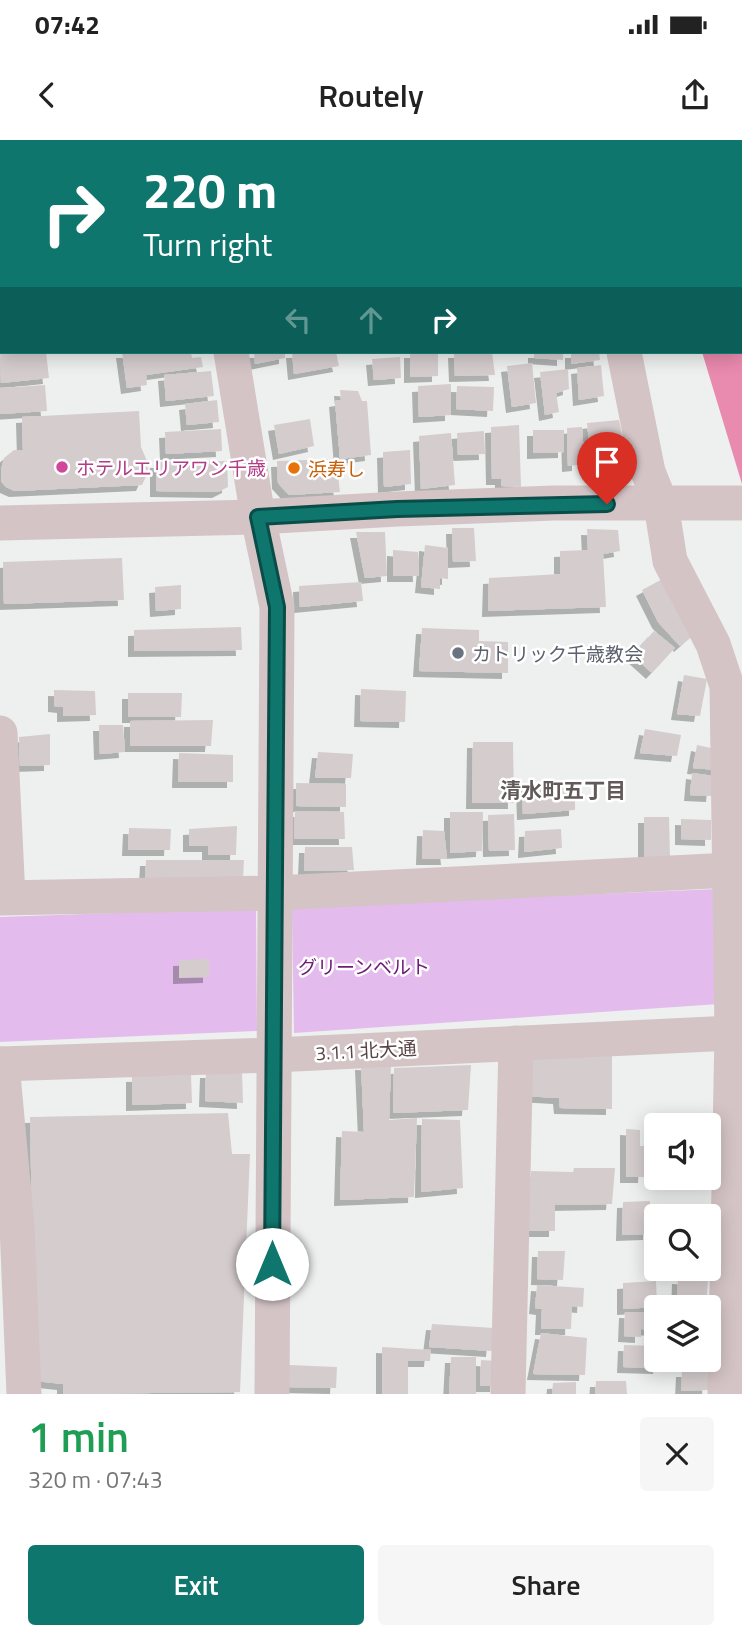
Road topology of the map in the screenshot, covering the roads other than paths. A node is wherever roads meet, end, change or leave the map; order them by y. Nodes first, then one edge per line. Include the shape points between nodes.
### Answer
1 (231, 354) edge
2 (624, 354) edge
3 (732, 503) edge
4 (661, 504) junction
5 (258, 517) junction
6 (0, 523) edge
7 (0, 733) edge
8 (732, 870) junction
9 (276, 893) junction
10 (4, 897) edge
11 (732, 1033) junction
12 (516, 1043) junction
13 (274, 1055) junction
14 (1, 1064) edge
15 (24, 1394) edge
16 (272, 1394) edge
17 (508, 1394) edge
18 (725, 1394) edge

1 - 5 street
2 - 4 street via 648,472
3 - 4 street
4 - 5 street via 554,503
4 - 8 street via 670,561 713,644 727,686
5 - 6 street
5 - 9 street via 277,607
7 - 10 street
8 - 9 street
8 - 11 street
9 - 10 street
9 - 13 street
11 - 12 street, 3.1.1 北大通
11 - 18 street
12 - 13 street, 3.1.1 北大通
12 - 17 street
13 - 14 street, 3.1.1 北大通
13 - 16 street
14 - 15 street via 17,1226

